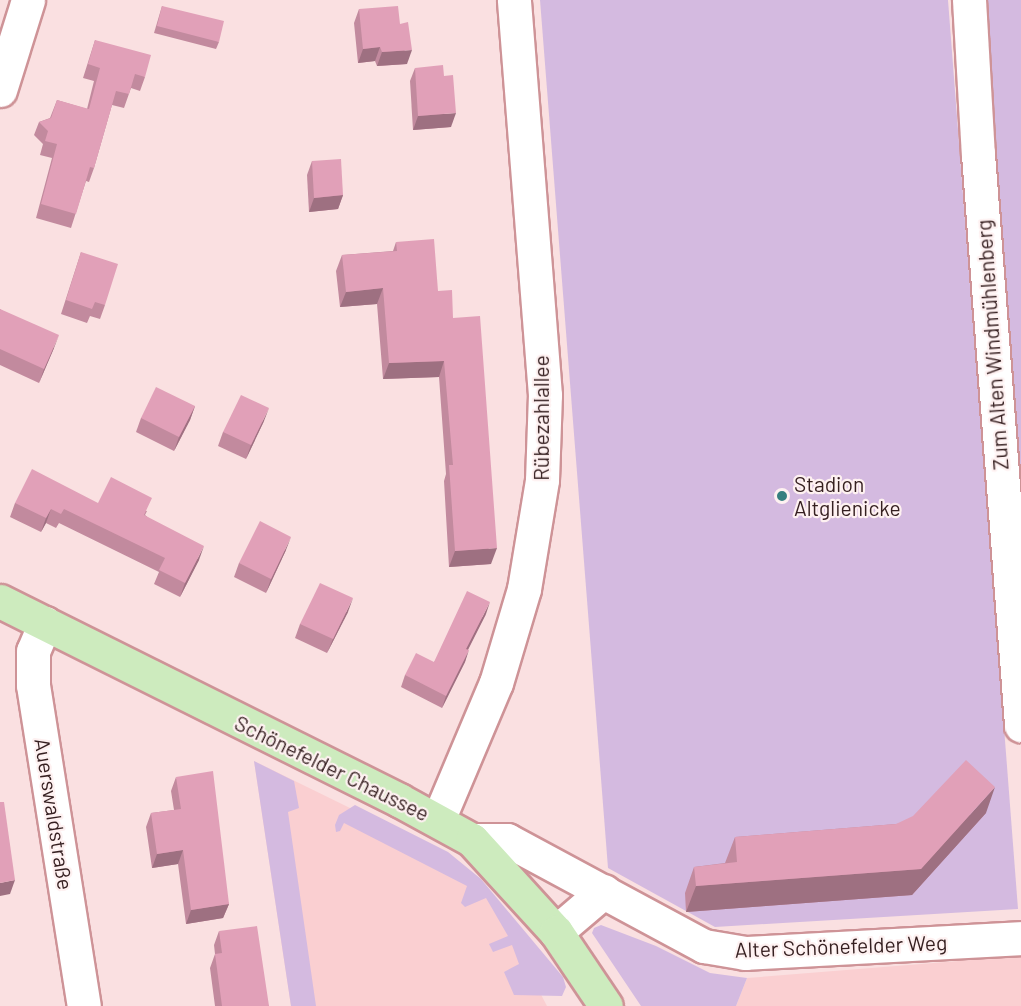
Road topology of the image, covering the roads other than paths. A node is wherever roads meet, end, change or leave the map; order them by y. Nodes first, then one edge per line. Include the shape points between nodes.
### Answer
1 (28, 0) edge
2 (514, 0) edge
3 (969, 0) edge
4 (0, 90) edge
5 (0, 601) edge
6 (45, 623) junction
7 (1021, 725) edge
8 (438, 820) junction
9 (472, 840) junction
10 (604, 891) junction
11 (556, 932) junction
12 (1021, 938) edge
13 (84, 1006) edge
14 (606, 1006) edge

1 - 4 street
2 - 8 street, Rübezahlallee via 545,395 542,480 524,589 496,683
3 - 7 street, Zum Alten Windmühlenberg
5 - 6 main road, Schönefelder Chaussee
6 - 8 main road, Schönefelder Chaussee
6 - 13 street, Auerswaldstraße via 33,651 33,685
8 - 9 main road, Schönefelder Chaussee
9 - 10 street, Alter Schönefelder Weg via 507,840
9 - 11 main road, Schönefelder Chaussee
10 - 11 street
10 - 12 street, Alter Schönefelder Weg via 704,946 745,953
11 - 14 main road, Schönefelder Chaussee

